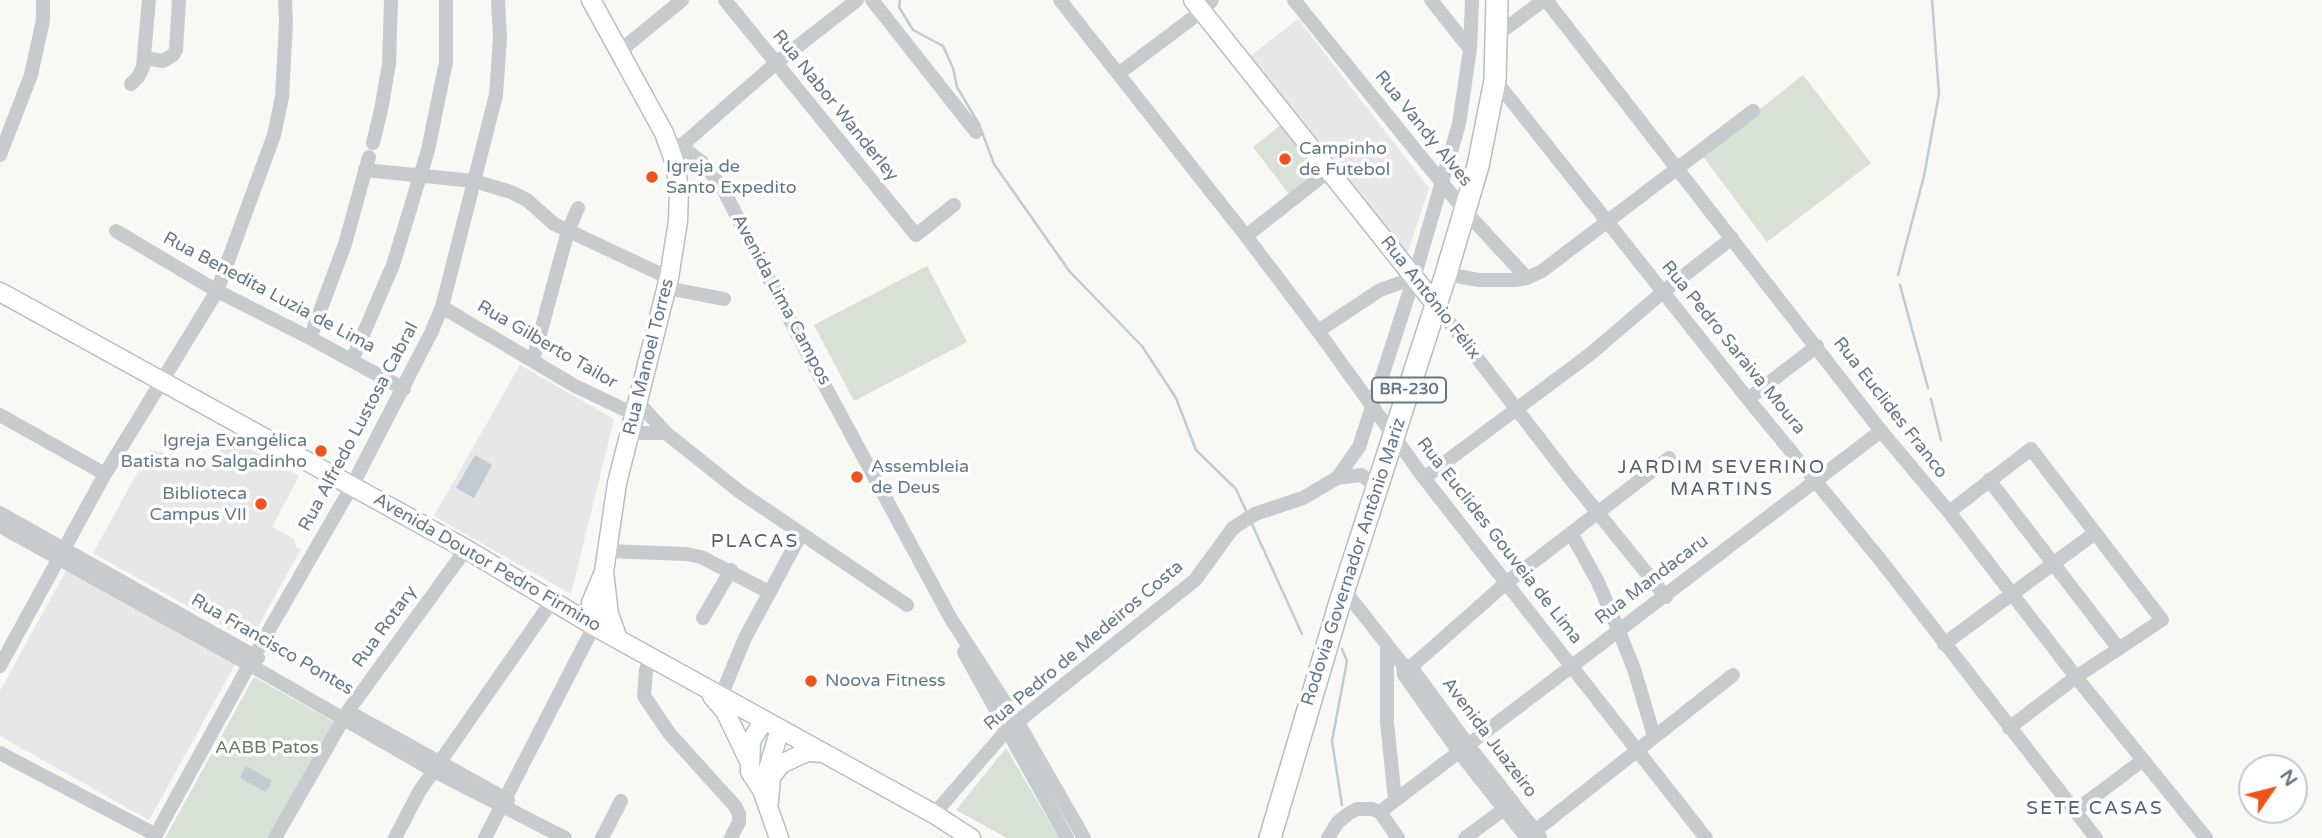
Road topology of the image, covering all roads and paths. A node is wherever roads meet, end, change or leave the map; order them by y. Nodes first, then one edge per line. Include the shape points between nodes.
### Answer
1 (43, 0) edge
2 (149, 0) edge
3 (179, 0) edge
4 (285, 0) edge
5 (391, 0) edge
6 (446, 0) edge
7 (498, 0) edge
8 (592, 0) edge
9 (682, 0) edge
10 (725, 0) edge
11 (857, 0) edge
12 (872, 0) edge
13 (1060, 0) edge
14 (1294, 0) edge
15 (1431, 0) edge
16 (1472, 0) edge
17 (1497, 0) edge
18 (1545, 0) edge
19 (1202, 4) edge
20 (1497, 35) junction
21 (1470, 49) junction
22 (620, 51) junction
23 (145, 58) junction
24 (775, 64) junction
25 (1118, 74) junction
26 (1495, 80) junction
27 (131, 83) dead end
28 (1753, 111) dead end
29 (976, 132) dead end
30 (675, 145) junction
31 (0, 155) edge
32 (369, 157) junction
33 (1678, 169) junction
34 (1330, 170) junction
35 (421, 174) junction
36 (474, 181) junction
37 (1441, 183) junction
38 (954, 205) dead end
39 (578, 208) dead end
40 (1464, 210) junction
41 (1607, 222) junction
42 (116, 231) dead end
43 (568, 231) junction
44 (1246, 236) junction
45 (1732, 238) junction
46 (1447, 274) junction
47 (1414, 278) junction
48 (1527, 278) junction
49 (668, 283) junction
50 (217, 291) junction
51 (0, 292) edge
52 (1663, 292) junction
53 (724, 299) dead end
54 (1436, 305) junction
55 (442, 307) junction
56 (1318, 331) junction
57 (310, 338) junction
58 (1817, 346) junction
59 (352, 360) junction
60 (533, 360) junction
61 (161, 380) junction
62 (404, 389) junction
63 (1748, 399) junction
64 (636, 408) junction
65 (1373, 408) junction
66 (1517, 409) junction
67 (0, 415) edge
68 (1881, 431) junction
69 (630, 433) junction
70 (666, 433) junction
71 (1394, 437) junction
72 (1669, 458) dead end
73 (105, 474) junction
74 (1337, 478) junction
75 (1424, 478) junction
76 (1989, 480) junction
77 (1816, 481) junction
78 (352, 486) junction
79 (1378, 487) junction
80 (1949, 512) junction
81 (0, 513) edge
82 (1598, 513) junction
83 (0, 526) edge
84 (1571, 533) junction
85 (2095, 533) junction
86 (801, 534) junction
87 (466, 549) junction
88 (607, 551) junction
89 (62, 554) junction
90 (2054, 564) junction
91 (731, 570) junction
92 (604, 572) junction
93 (1506, 583) junction
94 (1344, 590) junction
95 (769, 592) junction
96 (593, 593) junction
97 (2012, 595) junction
98 (1666, 597) junction
99 (559, 605) junction
100 (907, 605) dead end
101 (609, 610) junction
102 (703, 618) dead end
103 (594, 626) junction
104 (1618, 629) junction
105 (618, 639) junction
106 (6, 642) edge
107 (1944, 644) junction
108 (1387, 645) junction
109 (2119, 649) junction
110 (650, 657) junction
111 (252, 660) junction
112 (1571, 665) junction
113 (0, 666) edge
114 (1407, 666) junction
115 (1733, 675) dead end
116 (2076, 677) junction
117 (705, 687) junction
118 (721, 696) junction
119 (346, 715) junction
120 (772, 724) junction
121 (1012, 726) junction
122 (2009, 728) junction
123 (1654, 736) junction
124 (1464, 748) junction
125 (1637, 750) junction
126 (0, 753) edge
127 (824, 753) junction
128 (749, 760) junction
129 (2143, 760) junction
130 (438, 766) junction
131 (762, 790) junction
132 (1395, 800) junction
133 (621, 801) dead end
134 (504, 802) junction
135 (769, 808) junction
136 (1504, 809) junction
137 (1376, 810) junction
138 (2075, 811) junction
139 (934, 814) junction
140 (1066, 827) edge
141 (1534, 836) edge
142 (1700, 836) edge
143 (155, 837) edge
144 (275, 838) edge
145 (395, 838) edge
146 (485, 838) edge
147 (565, 838) edge
148 (602, 838) edge
149 (731, 838) edge
150 (779, 838) edge
151 (971, 838) edge
152 (1084, 838) edge
153 (1270, 838) edge
154 (1328, 838) edge
155 (1398, 838) edge
156 (1465, 838) edge
157 (2096, 838) edge
158 (2206, 838) edge

1 - 31 street via 31,75
2 - 23 street
3 - 23 street via 176,50 168,60
4 - 50 street via 282,97 274,135
5 - 32 street via 389,64
6 - 35 street via 446,62
7 - 36 street, Rua Alfredo Lustosa Cabral via 499,70
8 - 22 main road, Avenida Lima Campos
9 - 22 street
10 - 24 street, Rua Nabor Wanderley
11 - 24 street
12 - 29 street
13 - 25 street, Rua Euclides Gouveia de Lima
14 - 37 street, Rua Vandy Alves
15 - 21 street
16 - 21 street
17 - 20 highway, Rodovia Governador Antônio Mariz / BR-230
18 - 20 street
18 - 33 street, Rua Euclides Franco
19 - 25 street
19 - 34 main road, Rua Antônio Félix
20 - 26 highway, Rodovia Governador Antônio Mariz / BR-230
21 - 37 street via 1459,124
22 - 30 main road, Avenida Lima Campos
23 - 27 street
24 - 30 street
24 - 38 street, Rua Nabor Wanderley via 916,235
25 - 44 street, Rua Euclides Gouveia de Lima
26 - 40 highway, Rodovia Governador Antônio Mariz / BR-230
26 - 41 street, Rua Pedro Saraiva Moura
28 - 33 street
30 - 49 main road, Rua Manoel Torres via 678,221
30 - 121 street, Avenida Lima Campos via 703,163 722,187 951,619 953,631
32 - 35 street
32 - 57 street via 345,244
33 - 41 street
33 - 45 street, Rua Euclides Franco
34 - 44 street
34 - 47 main road, Rua Antônio Félix
35 - 36 street
35 - 59 street via 393,265
36 - 43 street via 527,200
36 - 55 street, Rua Alfredo Lustosa Cabral
37 - 40 street, Rua Vandy Alves
37 - 47 street
39 - 43 street
40 - 46 highway, Rodovia Governador Antônio Mariz / BR-230
40 - 48 street, Rua Vandy Alves
41 - 48 street
41 - 52 street, Rua Pedro Saraiva Moura
42 - 50 street, Rua Benedita Luzia de Lima
43 - 49 street
43 - 60 street
44 - 56 street, Rua Euclides Gouveia de Lima
45 - 52 street
45 - 58 street, Rua Euclides Franco
46 - 48 street via 1479,280
46 - 54 highway, Rodovia Governador Antônio Mariz / BR-230
47 - 54 main road, Rua Antônio Félix
47 - 56 street via 1380,290
47 - 65 street
49 - 53 street
49 - 64 main road, Rua Manoel Torres
50 - 57 street, Rua Benedita Luzia de Lima
50 - 61 street
51 - 61 main road, Avenida Doutor Pedro Firmino
52 - 63 street, Rua Pedro Saraiva Moura
52 - 66 street
54 - 66 street, Rua Antônio Félix
54 - 71 highway, Rodovia Governador Antônio Mariz / BR-230
55 - 60 street, Rua Gilberto Tailor
55 - 62 street, Rua Alfredo Lustosa Cabral
56 - 65 street, Rua Euclides Gouveia de Lima
57 - 59 street, Rua Benedita Luzia de Lima
58 - 63 street
58 - 68 street, Rua Euclides Franco
59 - 62 street, Rua Benedita Luzia de Lima
60 - 64 street, Rua Gilberto Tailor via 575,386
61 - 73 street
61 - 78 main road, Avenida Doutor Pedro Firmino
62 - 78 street, Rua Alfredo Lustosa Cabral
63 - 77 street, Rua Pedro Saraiva Moura
64 - 69 main road, Rua Manoel Torres
64 - 70 street
65 - 71 street, Rua Euclides Gouveia de Lima
65 - 74 street, Rua Pedro de Medeiros Costa via 1359,447
66 - 75 street
66 - 82 street, Rua Antônio Félix
67 - 73 street
68 - 77 street, Rua Mandacaru
68 - 80 street, Rua Euclides Franco
69 - 70 street
69 - 88 main road, Rua Manoel Torres
70 - 86 street
71 - 75 street, Rua Euclides Gouveia de Lima
71 - 79 highway, Rodovia Governador Antônio Mariz / BR-230
72 - 82 street
73 - 89 street
74 - 79 street via 1361,475
74 - 121 street, Rua Pedro de Medeiros Costa via 1303,498 1250,517 1225,538 1195,580
75 - 93 street, Rua Euclides Gouveia de Lima
76 - 80 street
76 - 85 street via 2031,449
76 - 90 street
77 - 98 street, Rua Mandacaru
77 - 107 street, Rua Pedro Saraiva Moura
78 - 87 main road, Avenida Doutor Pedro Firmino
78 - 111 street, Rua Alfredo Lustosa Cabral
79 - 94 highway, Rodovia Governador Antônio Mariz / BR-230
80 - 97 street, Rua Euclides Franco
81 - 89 street, Rua Francisco Pontes
82 - 84 street
82 - 98 street, Rua Antônio Félix
83 - 89 street, Rua Francisco Pontes
84 - 93 street
84 - 104 street
85 - 90 street
85 - 109 street via 2162,620
86 - 95 street
86 - 100 street
87 - 99 main road, Avenida Doutor Pedro Firmino
87 - 119 street, Rua Rotary
88 - 91 street via 687,554
88 - 92 main road, Rua Manoel Torres
89 - 106 street
89 - 111 street, Rua Francisco Pontes
90 - 97 street
90 - 109 street
91 - 95 street
91 - 102 street
92 - 96 main road, Rua Manoel Torres
92 - 101 main road, Rua Manoel Torres
93 - 112 street, Rua Euclides Gouveia de Lima
93 - 114 street
94 - 108 street, Avenida Juazeiro
94 - 153 highway, Rodovia Governador Antônio Mariz / BR-230
95 - 118 street
96 - 99 main road via 583,603
96 - 103 main road, Rua Manoel Torres via 590,610
97 - 107 street
97 - 116 street, Rua Euclides Franco
98 - 104 street, Rua Mandacaru
99 - 103 main road, Avenida Doutor Pedro Firmino
99 - 130 street
101 - 103 main road
101 - 105 main road, Rua Manoel Torres
103 - 105 main road, Avenida Doutor Pedro Firmino
103 - 134 street
104 - 112 street, Rua Mandacaru
104 - 123 street
105 - 110 main road, Avenida Doutor Pedro Firmino
106 - 113 street
107 - 122 street, Rua Pedro Saraiva Moura
108 - 114 street, Avenida Juazeiro
108 - 132 street via 1387,722
109 - 116 street
110 - 117 main road, Avenida Doutor Pedro Firmino
110 - 149 street via 645,696 669,733 735,806 739,822
111 - 119 street, Rua Francisco Pontes
111 - 143 street, Rua Alfredo Lustosa Cabral
112 - 124 street, Rua Mandacaru
112 - 125 street, Rua Euclides Gouveia de Lima
114 - 124 street, Avenida Juazeiro
115 - 123 street
116 - 122 street
116 - 129 street, Rua Euclides Franco
117 - 118 main road, Avenida Doutor Pedro Firmino
117 - 128 main road via 724,711
118 - 120 main road, Avenida Doutor Pedro Firmino
119 - 130 street, Rua Francisco Pontes
119 - 144 street, Rua Rotary
120 - 127 main road, Avenida Doutor Pedro Firmino
120 - 128 main road via 751,741
120 - 131 main road
121 - 139 street, Rua Pedro de Medeiros Costa
121 - 140 street, Avenida Lima Campos
122 - 138 street, Rua Pedro Saraiva Moura
123 - 125 street
124 - 132 street, Rua Mandacaru
124 - 136 street, Avenida Juazeiro
124 - 141 street, Avenida Juazeiro
125 - 141 street
125 - 142 street, Rua Euclides Gouveia de Lima
126 - 143 street
127 - 135 main road via 807,752 781,765 769,784
127 - 139 main road, Avenida Doutor Pedro Firmino
128 - 131 main road via 750,772
129 - 138 street
129 - 158 street, Rua Euclides Franco
130 - 134 street, Rua Francisco Pontes
130 - 145 street
131 - 135 main road
132 - 137 street, Rua Mandacaru
133 - 148 street
134 - 146 street
134 - 147 street, Rua Francisco Pontes
135 - 150 main road
136 - 141 street, Avenida Juazeiro
136 - 156 street
137 - 154 street, Rua Mandacaru via 1357,809 1348,814
137 - 155 street
138 - 157 street, Rua Pedro Saraiva Moura
139 - 151 main road, Avenida Doutor Pedro Firmino
140 - 152 street, Avenida Lima Campos

